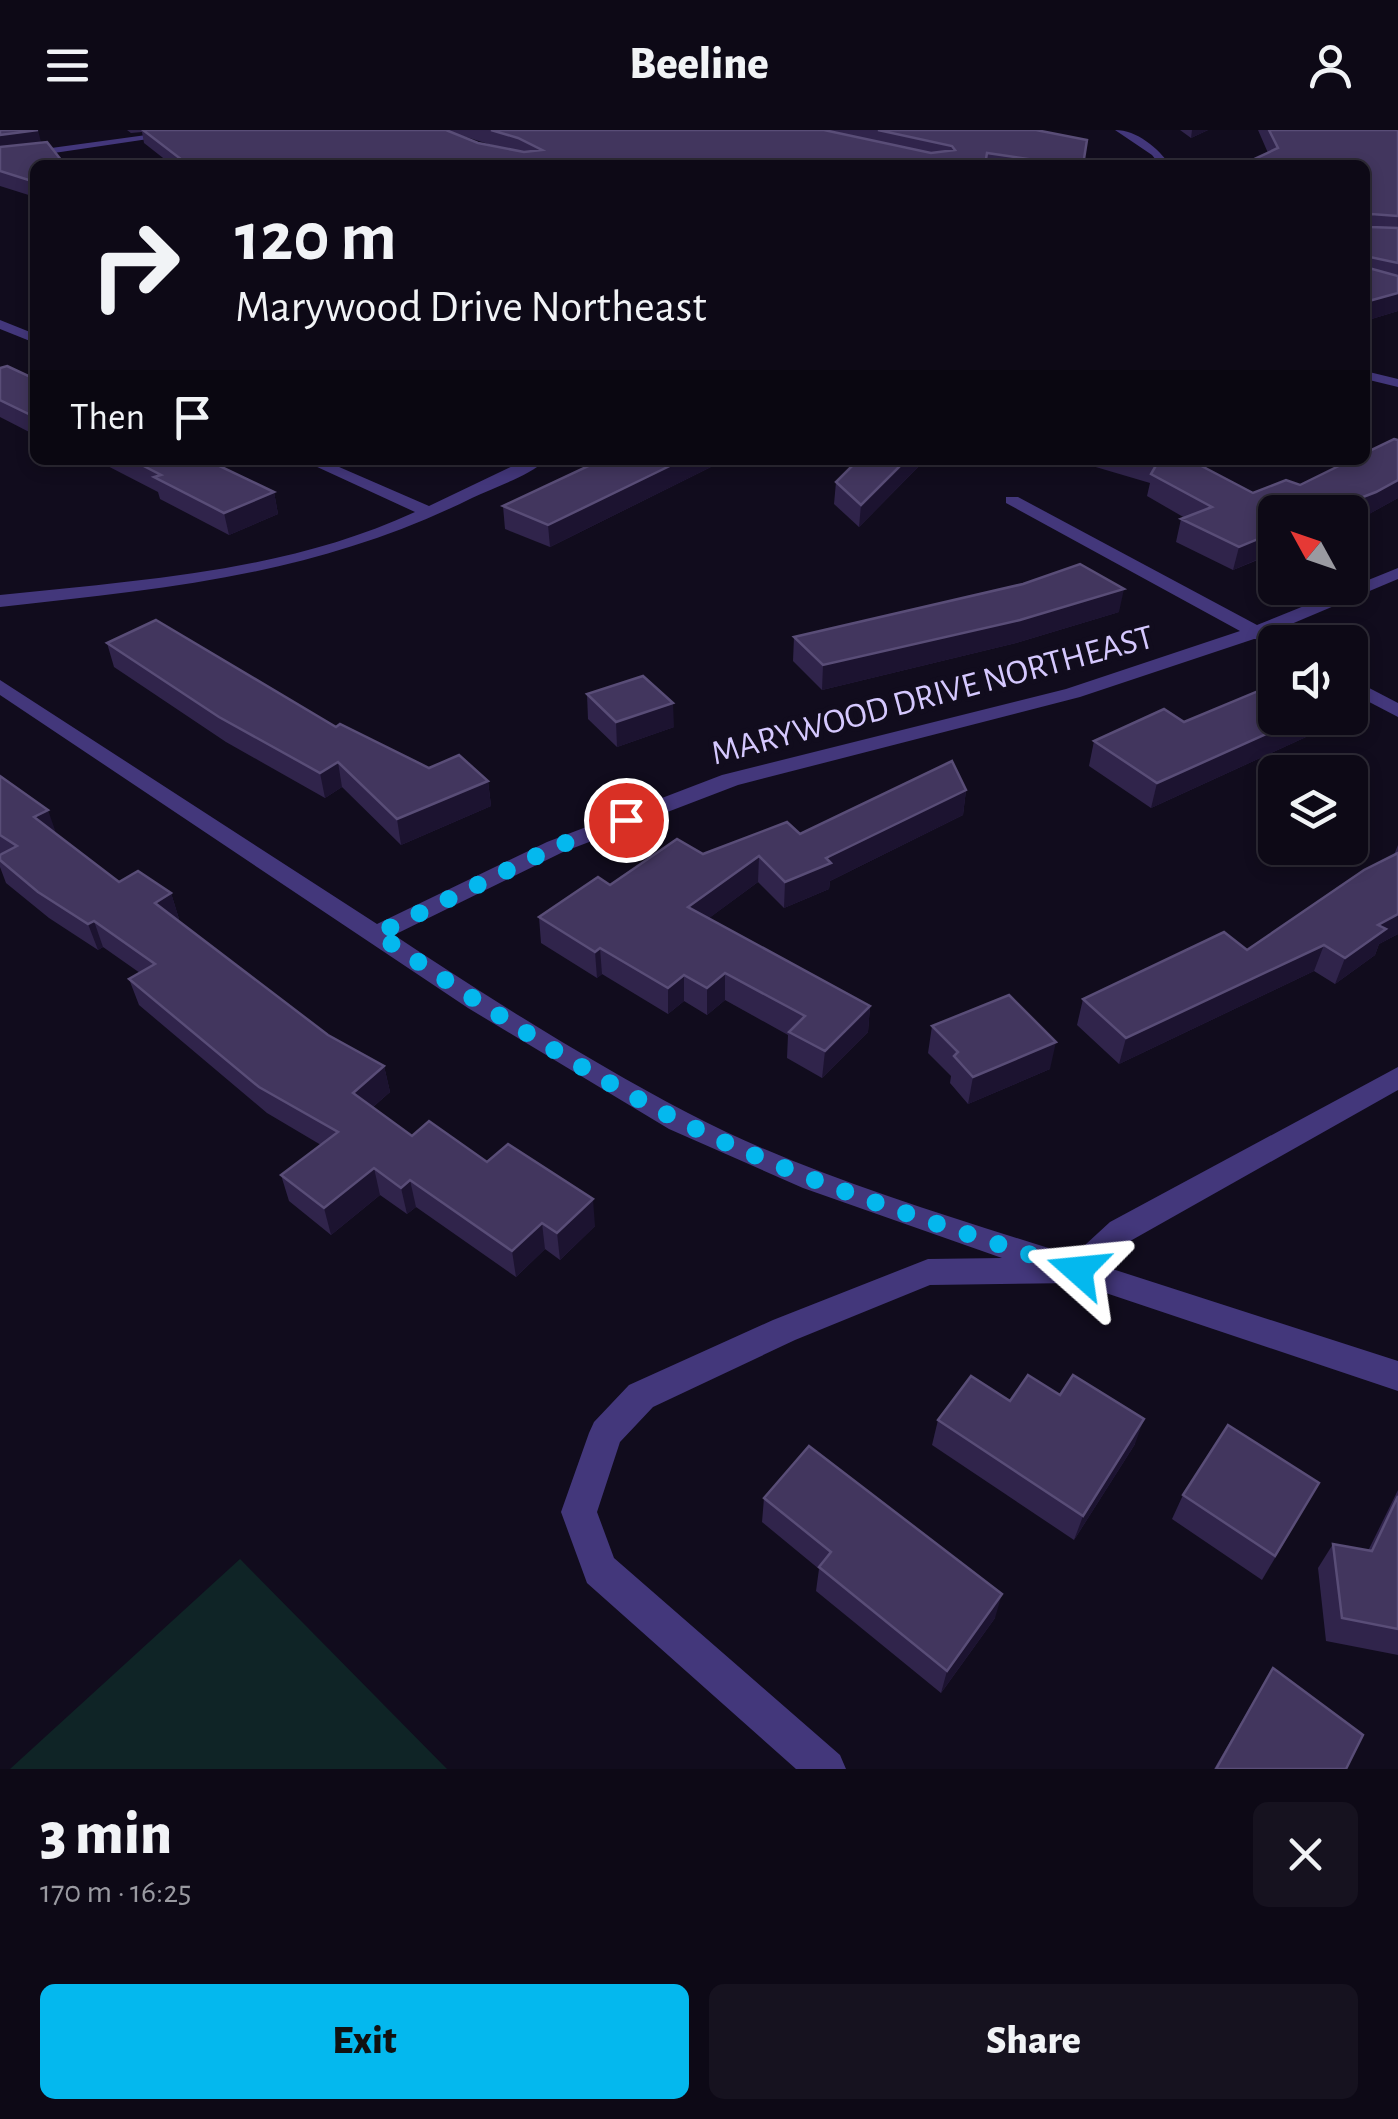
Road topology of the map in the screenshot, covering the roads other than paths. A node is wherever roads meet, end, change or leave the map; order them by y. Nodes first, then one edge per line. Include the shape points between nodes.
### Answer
1 (204, 130) edge
2 (1120, 130) edge
3 (93, 147) junction
4 (0, 158) edge
5 (106, 158) dead end
6 (1161, 160) edge
7 (0, 324) edge
8 (30, 338) edge
9 (1370, 376) edge
10 (1398, 383) edge
11 (321, 465) edge
12 (527, 465) edge
13 (1012, 500) dead end
14 (426, 511) junction
15 (1398, 573) edge
16 (0, 602) edge
17 (1292, 625) edge
18 (1258, 634) edge
19 (1258, 640) edge
20 (0, 686) edge
21 (1368, 694) edge
22 (1398, 711) edge
23 (377, 934) junction
24 (1398, 1077) edge
25 (1078, 1270) junction
26 (1398, 1376) edge
27 (826, 1769) edge

1 - 3 street
2 - 6 street
3 - 4 street
3 - 5 street
7 - 8 street
9 - 10 street
11 - 14 street
12 - 14 street
13 - 18 street
14 - 16 street via 365,539 243,571
15 - 17 street, MARYWOOD DRIVE NORTHEAST
19 - 23 street, MARYWOOD DRIVE NORTHEAST via 730,780 555,847
20 - 23 street
21 - 22 street
23 - 25 street via 477,1002 679,1120 813,1180
24 - 25 street via 1121,1232
25 - 26 street
25 - 27 street via 928,1272 641,1396 606,1433 579,1512 600,1570

